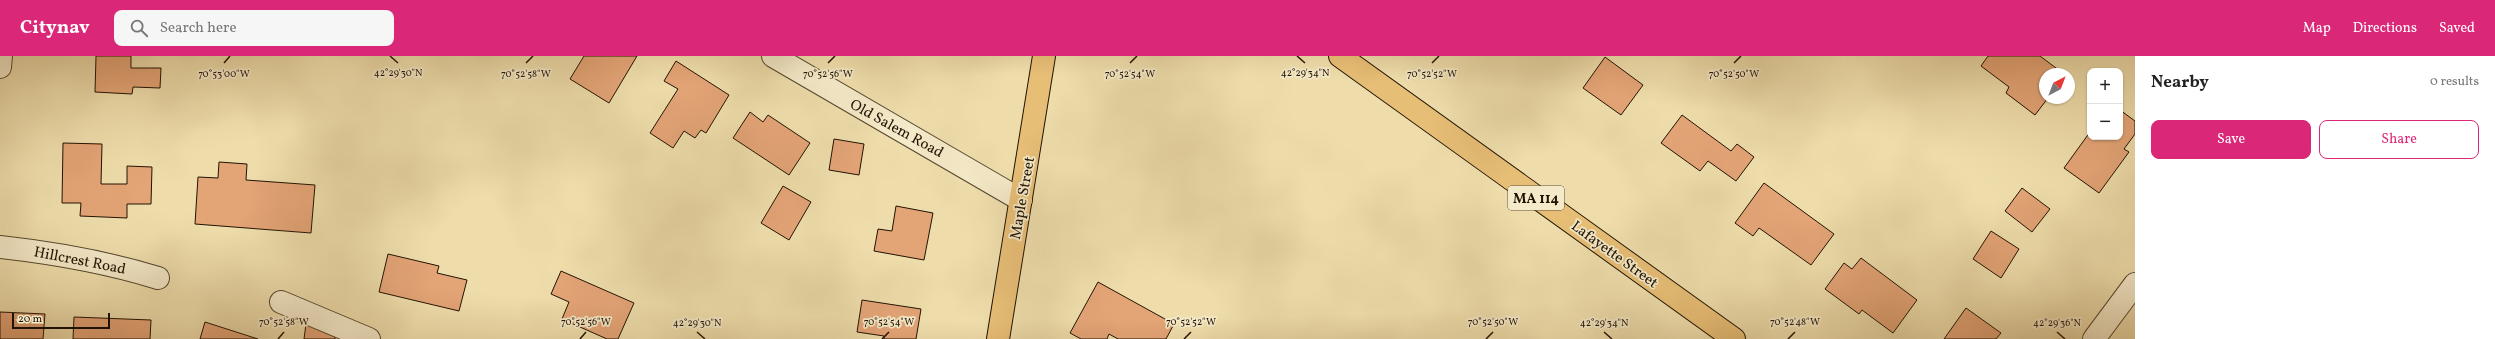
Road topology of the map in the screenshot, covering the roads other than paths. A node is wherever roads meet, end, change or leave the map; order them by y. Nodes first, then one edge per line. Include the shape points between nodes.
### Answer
1 (1, 56) edge
2 (773, 56) edge
3 (1044, 56) edge
4 (1340, 56) edge
5 (793, 62) edge
6 (0, 67) edge
7 (1021, 200) junction
8 (0, 247) edge
9 (158, 278) dead end
10 (2135, 284) edge
11 (281, 302) dead end
12 (370, 339) edge
13 (998, 339) edge
14 (1734, 339) edge
15 (2094, 339) edge

1 - 6 street
2 - 5 street, Old Salem Road
3 - 7 main road, Maple Street
4 - 14 main road, Lafayette Street / MA 114
5 - 7 street, Old Salem Road
7 - 13 main road, Maple Street
8 - 9 street, Hillcrest Road via 107,263
10 - 15 street
11 - 12 street

